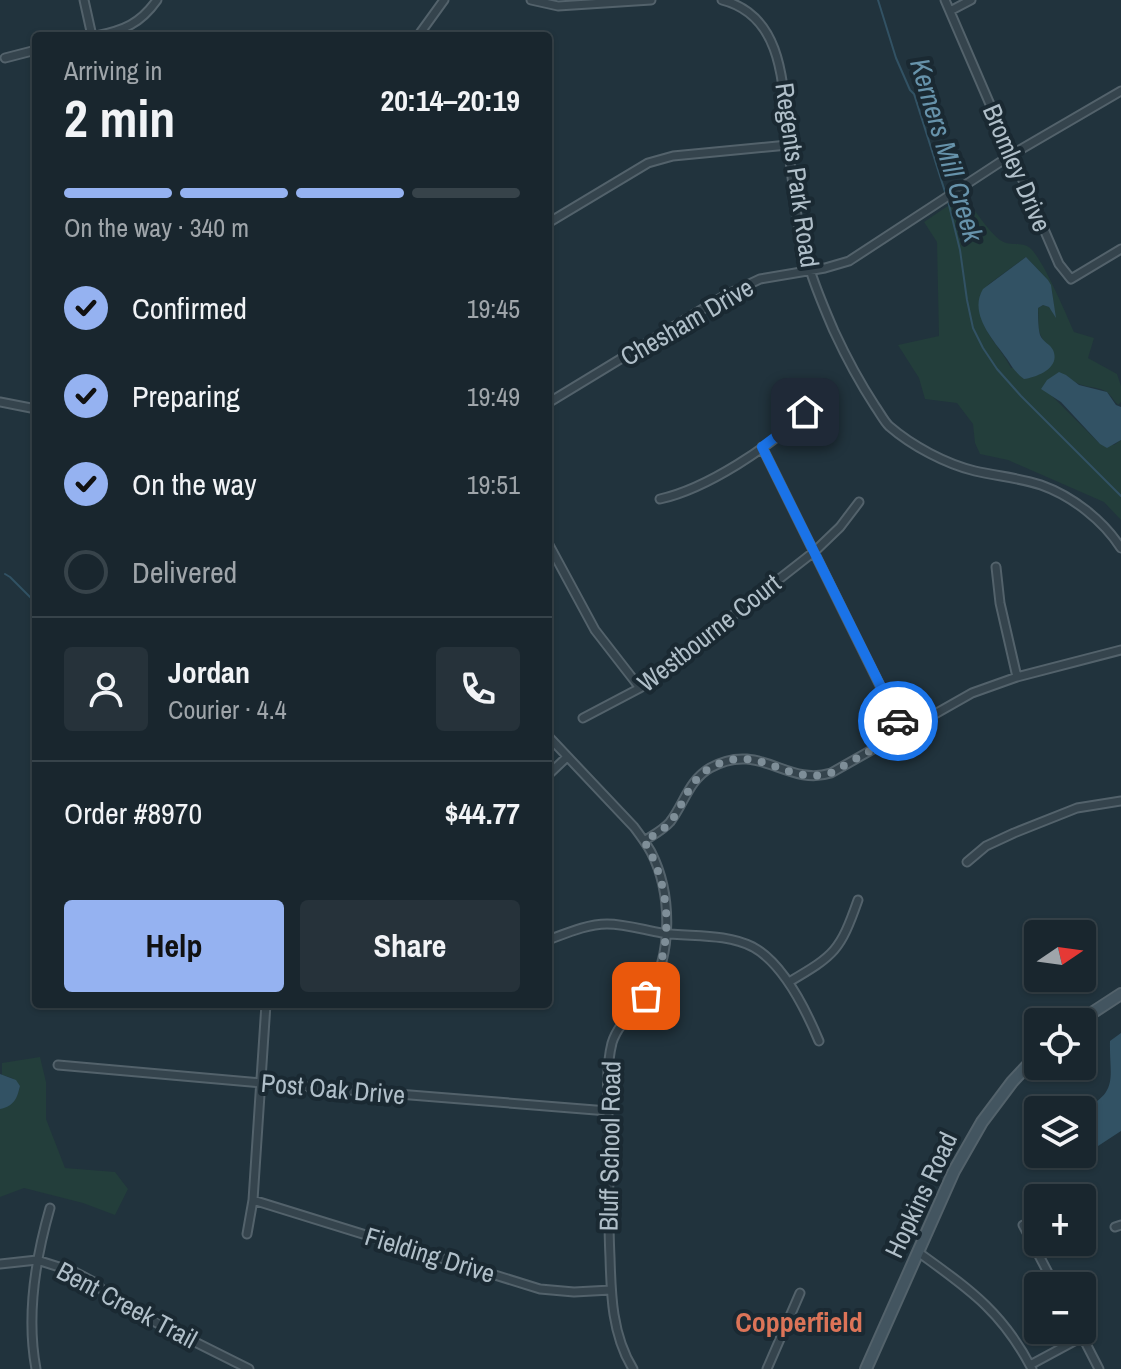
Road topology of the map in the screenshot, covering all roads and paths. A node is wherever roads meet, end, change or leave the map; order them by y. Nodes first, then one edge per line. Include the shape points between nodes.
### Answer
1 (84, 0) edge
2 (157, 0) edge
3 (444, 0) edge
4 (531, 0) edge
5 (651, 0) edge
6 (722, 0) edge
7 (945, 0) edge
8 (971, 0) edge
9 (950, 11) junction
10 (93, 32) edge
11 (113, 32) edge
12 (421, 32) edge
13 (32, 51) edge
14 (5, 58) dead end
15 (1121, 91) edge
16 (788, 145) junction
17 (1011, 155) junction
18 (552, 221) edge
19 (1121, 249) edge
20 (809, 271) junction
21 (552, 401) edge
22 (0, 402) edge
23 (32, 408) edge
24 (805, 412) dead end
25 (762, 447) junction
26 (660, 499) dead end
27 (859, 502) dead end
28 (1121, 548) edge
29 (552, 550) edge
30 (815, 551) junction
31 (996, 567) dead end
32 (1121, 650) edge
33 (1017, 677) junction
34 (640, 688) junction
35 (583, 718) dead end
36 (903, 732) junction
37 (552, 740) edge
38 (567, 757) junction
39 (552, 771) edge
40 (1121, 801) edge
41 (644, 841) junction
42 (967, 862) dead end
43 (858, 900) dead end
44 (665, 934) junction
45 (552, 939) edge
46 (789, 982) junction
47 (1121, 994) edge
48 (266, 1008) edge
49 (1096, 1010) edge
50 (819, 1041) dead end
51 (58, 1065) dead end
52 (1024, 1069) edge
53 (261, 1083) junction
54 (608, 1111) junction
55 (253, 1200) junction
56 (50, 1208) dead end
57 (1023, 1225) dead end
58 (247, 1234) dead end
59 (918, 1252) junction
60 (37, 1260) junction
61 (0, 1264) edge
62 (1048, 1272) edge
63 (611, 1290) junction
64 (800, 1293) dead end
65 (1064, 1344) edge
66 (1086, 1344) edge
67 (234, 1366) edge
68 (1031, 1367) edge
69 (36, 1369) edge
70 (249, 1369) edge
71 (633, 1369) edge
72 (767, 1369) edge
73 (866, 1369) edge
74 (1099, 1369) edge

1 - 10 street
2 - 11 street via 135,24
3 - 12 street
4 - 5 street via 558,6
6 - 16 street, Regents Park Road via 748,11 771,42 782,73
7 - 9 street, Bromley Drive
8 - 9 street
9 - 17 street, Bromley Drive
13 - 14 street
15 - 17 street, Chesham Drive
16 - 18 street via 648,163
16 - 20 street, Regents Park Road
17 - 19 street, Bromley Drive via 1059,264 1071,279
17 - 20 street, Chesham Drive via 849,261
20 - 21 street, Chesham Drive via 760,279 724,296
20 - 28 street, Regents Park Road via 836,334 887,424 959,466 1040,485 1063,496 1085,510
22 - 23 street
24 - 25 street
25 - 26 street via 712,480
25 - 30 street
27 - 30 street, Westbourne Court
29 - 34 street via 595,630
30 - 34 street, Westbourne Court
30 - 36 street
31 - 33 street
32 - 33 street
33 - 36 street via 972,693
34 - 35 street, Westbourne Court
36 - 41 street via 822,776 803,776 748,758 716,765 696,779 669,823
37 - 38 street, Bluff School Road
38 - 39 street
38 - 41 street, Bluff School Road
40 - 42 street via 1077,808 986,846
41 - 44 street, Bluff School Road via 663,886
43 - 46 street via 838,947
44 - 45 street via 608,924
44 - 46 street via 754,947
44 - 54 street, Bluff School Road via 653,984 612,1042
46 - 50 street
47 - 49 main road
48 - 53 street
51 - 53 street, Post Oak Drive
52 - 59 main road, Hopkins Road via 982,1122
53 - 54 street, Post Oak Drive
53 - 55 street
54 - 63 street, Bluff School Road
55 - 58 street
55 - 63 street, Fielding Drive via 540,1289
56 - 60 street
57 - 62 street
59 - 68 street via 988,1306
59 - 73 main road, Hopkins Road
60 - 61 street, Bent Creek Trail
60 - 67 street, Bent Creek Trail via 92,1281 135,1312
60 - 69 street via 31,1321
63 - 71 street, Bluff School Road via 620,1344
64 - 72 street
65 - 68 street
66 - 74 street
67 - 70 street, Bent Creek Trail

